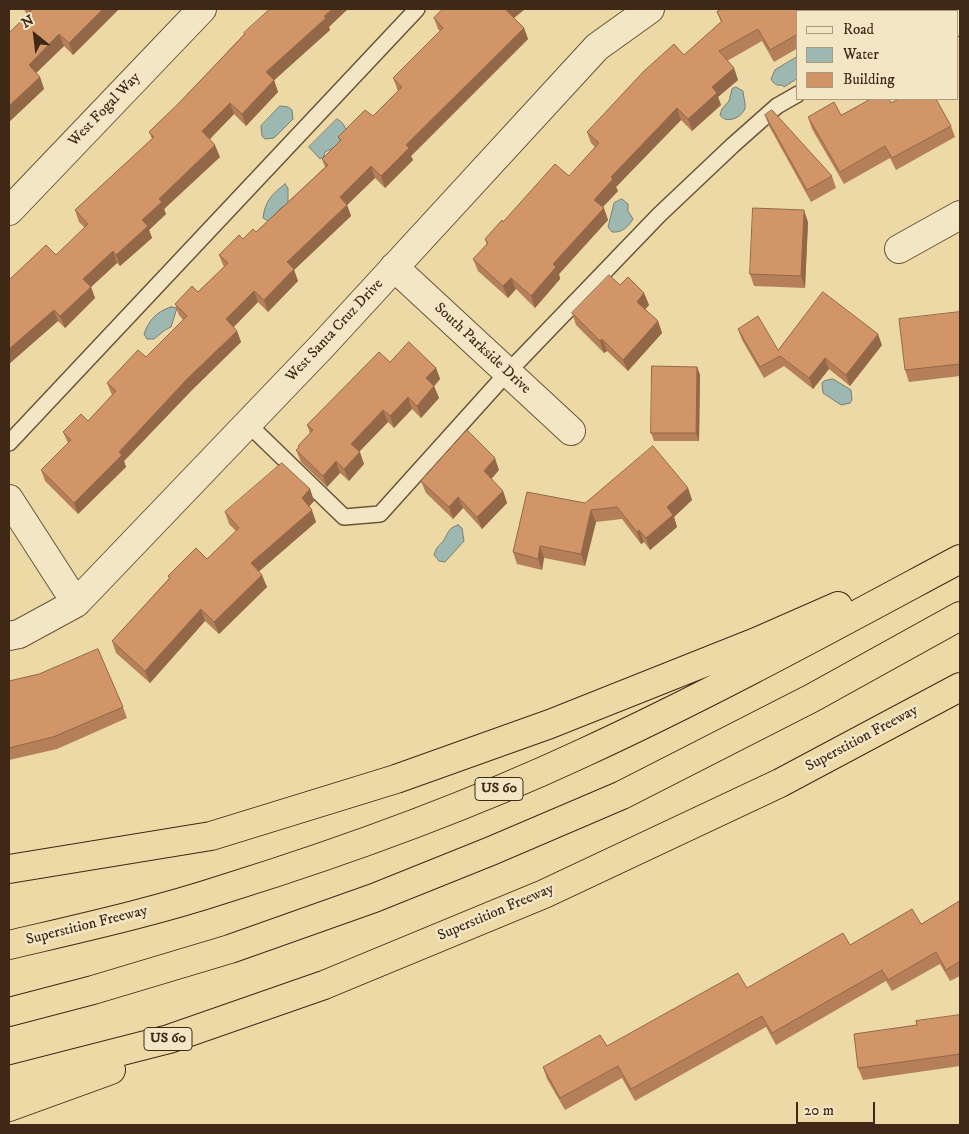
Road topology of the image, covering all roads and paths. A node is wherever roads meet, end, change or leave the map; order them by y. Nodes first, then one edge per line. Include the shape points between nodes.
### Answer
1 (202, 9) edge
2 (417, 9) edge
3 (650, 9) edge
4 (796, 95) edge
5 (9, 211) edge
6 (960, 215) edge
7 (899, 249) dead end
8 (394, 267) junction
9 (507, 373) junction
10 (248, 424) junction
11 (570, 431) dead end
12 (9, 443) edge
13 (9, 498) edge
14 (960, 552) edge
15 (960, 559) edge
16 (76, 602) junction
17 (960, 616) edge
18 (9, 636) edge
19 (960, 687) edge
20 (9, 869) edge
21 (9, 945) edge
22 (324, 985) junction
23 (9, 1012) edge
24 (9, 1080) edge
25 (9, 1107) edge

1 - 5 street, West Fogal Way
2 - 12 lane
3 - 8 street, West Santa Cruz Drive via 597,47
4 - 9 lane via 777,106 659,215
6 - 7 street
8 - 9 street, South Parkside Drive
8 - 10 street, West Santa Cruz Drive
9 - 10 lane via 380,514 344,517
9 - 11 street, South Parkside Drive
10 - 16 street, West Santa Cruz Drive
13 - 16 street
14 - 20 highway via 738,649 550,724 396,779 211,836
15 - 21 highway, Superstition Freeway / US 60 via 702,696 461,806 224,890 109,922
16 - 18 street, West Santa Cruz Drive via 19,634
17 - 23 highway via 812,698 622,795 492,851 230,950
19 - 22 highway, Superstition Freeway / US 60 via 780,783 544,894
22 - 24 highway, Superstition Freeway / US 60 via 169,1039
22 - 25 highway

